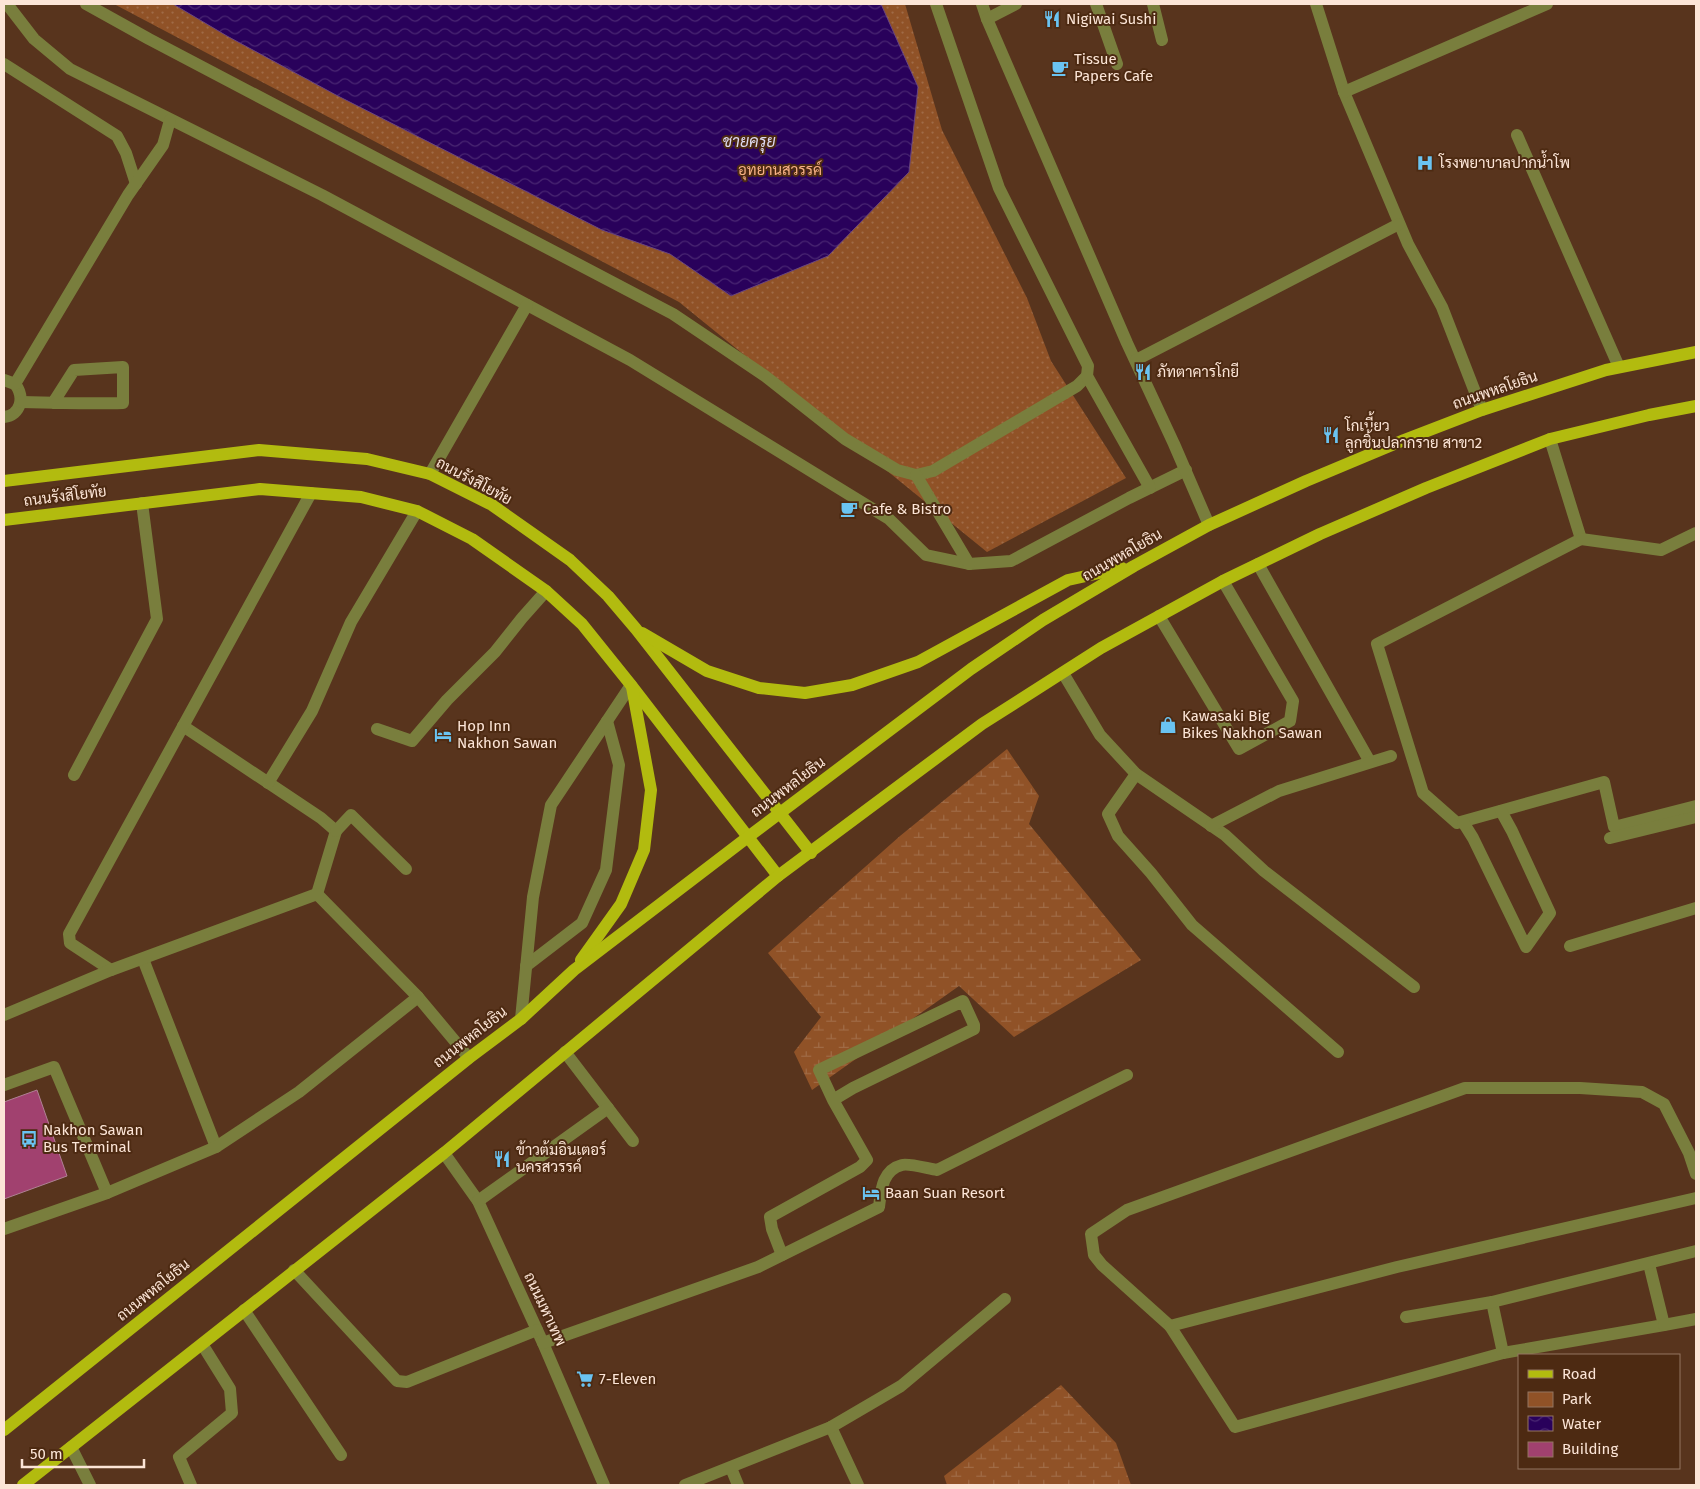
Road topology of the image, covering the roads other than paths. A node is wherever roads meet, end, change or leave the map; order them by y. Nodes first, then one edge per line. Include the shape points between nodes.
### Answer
1 (86, 4) edge
2 (936, 4) edge
3 (982, 4) edge
4 (1016, 4) edge
5 (1096, 4) edge
6 (1153, 4) edge
7 (1316, 4) edge
8 (1547, 4) edge
9 (6, 6) edge
10 (987, 20) junction
11 (1162, 40) dead end
12 (4, 64) edge
13 (1117, 64) dead end
14 (1344, 92) junction
15 (170, 120) junction
16 (1517, 135) dead end
17 (136, 184) junction
18 (1399, 224) junction
19 (527, 305) junction
20 (1696, 352) edge
21 (1136, 360) junction
22 (1619, 367) junction
23 (1087, 376) junction
24 (9, 382) edge
25 (21, 402) junction
26 (52, 403) junction
27 (1696, 406) edge
28 (1482, 410) junction
29 (4, 417) edge
30 (1550, 439) junction
31 (1186, 470) junction
32 (430, 474) junction
33 (916, 475) junction
34 (4, 481) edge
35 (1150, 488) junction
36 (311, 493) junction
37 (142, 503) junction
38 (417, 511) junction
39 (4, 520) edge
40 (1209, 525) junction
41 (1696, 533) edge
42 (1581, 539) junction
43 (969, 564) junction
44 (1258, 564) junction
45 (1134, 566) junction
46 (1223, 581) junction
47 (546, 590) junction
48 (1158, 616) junction
49 (636, 629) junction
50 (1063, 673) junction
51 (631, 685) junction
52 (608, 721) junction
53 (183, 726) junction
54 (377, 729) dead end
55 (1391, 756) dead end
56 (1370, 762) junction
57 (1136, 774) junction
58 (74, 775) dead end
59 (268, 783) junction
60 (1696, 806) edge
61 (1501, 811) junction
62 (780, 814) junction
63 (1696, 817) edge
64 (1463, 822) junction
65 (1211, 826) junction
66 (336, 831) junction
67 (748, 837) junction
68 (1610, 838) dead end
69 (811, 853) junction
70 (406, 869) dead end
71 (778, 876) junction
72 (317, 894) junction
73 (1696, 908) edge
74 (1570, 946) dead end
75 (143, 959) junction
76 (526, 966) junction
77 (111, 970) junction
78 (574, 970) junction
79 (1414, 987) dead end
80 (418, 997) junction
81 (4, 1015) edge
82 (521, 1019) junction
83 (565, 1052) junction
84 (1338, 1052) dead end
85 (469, 1058) junction
86 (1127, 1075) dead end
87 (4, 1086) edge
88 (833, 1100) junction
89 (608, 1108) junction
90 (633, 1141) dead end
91 (216, 1147) junction
92 (1692, 1152) edge
93 (444, 1153) junction
94 (1696, 1174) edge
95 (107, 1193) junction
96 (1696, 1198) edge
97 (478, 1201) junction
98 (4, 1229) edge
99 (1696, 1251) edge
100 (782, 1255) junction
101 (1649, 1264) junction
102 (294, 1270) junction
103 (1004, 1299) dead end
104 (1492, 1302) junction
105 (244, 1310) junction
106 (1406, 1317) dead end
107 (1696, 1319) edge
108 (1664, 1325) junction
109 (1170, 1326) junction
110 (537, 1330) junction
111 (543, 1343) junction
112 (202, 1344) junction
113 (1503, 1353) junction
114 (831, 1427) junction
115 (4, 1430) edge
116 (71, 1447) junction
117 (341, 1455) dead end
118 (730, 1468) junction
119 (23, 1485) edge
120 (90, 1485) edge
121 (192, 1485) edge
122 (604, 1485) edge
123 (685, 1485) edge
124 (738, 1485) edge
125 (858, 1485) edge

1 - 33 street via 673,314 765,376 845,439 897,470
2 - 23 street via 999,188 1088,366
3 - 10 street
4 - 10 street
5 - 13 street
6 - 11 street
7 - 14 street
8 - 14 street
9 - 15 street via 34,39 70,69
10 - 21 street
12 - 17 street via 117,136
14 - 18 street
15 - 17 street via 163,145
15 - 19 street via 322,195
16 - 22 street
17 - 24 street
18 - 21 street
18 - 28 street via 1442,307
19 - 32 street
19 - 43 street via 630,360 889,520 926,555
20 - 22 main road, ถนนพหลโยธิน
21 - 31 street
22 - 28 main road, ถนนพหลโยธิน
23 - 33 street via 1077,386 933,471
23 - 35 street
24 - 25 street via 19,390
25 - 26 street
25 - 29 street via 14,414
26 - 26 street via 123,403 123,367 74,370
27 - 30 main road
28 - 40 main road, ถนนพหลโยธิน via 1306,481
30 - 42 street
30 - 44 main road via 1408,496
31 - 35 street
31 - 40 street
32 - 34 main road, ถนนรังสิโยทัย via 367,459 259,450
32 - 49 main road, ถนนรังสิโยทัย via 492,505 570,560 608,596
33 - 43 street
35 - 43 street via 1011,561
36 - 37 main road, ถนนรังสิโยทัย via 260,489
36 - 38 main road, ถนนรังสิโยทัย via 361,497
36 - 53 street
37 - 39 main road, ถนนรังสิโยทัย
37 - 58 street via 157,619
38 - 47 main road, ถนนรังสิโยทัย via 472,539
38 - 59 street via 351,622 312,711
40 - 45 main road, ถนนพหลโยธิน
41 - 42 street via 1661,550
42 - 64 street via 1377,644 1423,793 1456,824
44 - 46 main road
44 - 56 street
45 - 49 main road via 1068,580 918,662 852,685 805,693 759,688 707,671
45 - 62 main road, ถนนพหลโยธิน via 1043,620 971,669
46 - 48 main road
46 - 48 street via 1293,701 1290,721 1238,749
47 - 51 main road, ถนนรังสิโยทัย via 582,624
47 - 54 street via 495,652 412,741
48 - 50 main road
49 - 62 main road, ถนนรังสิโยทัย
50 - 57 street via 1100,734
50 - 69 main road via 982,724
51 - 52 street
51 - 67 main road, ถนนรังสิโยทัย
51 - 78 main road via 651,790 644,850 621,904
52 - 76 street via 552,805 533,897
52 - 76 street via 619,765 606,870 582,923
53 - 59 street
53 - 77 street via 69,934 70,943
55 - 56 street
56 - 65 street via 1279,791
57 - 65 street
57 - 84 street via 1108,814 1118,836 1192,926
59 - 66 street
60 - 61 street via 1614,827 1604,782
61 - 64 street
61 - 64 street via 1550,913 1526,947
62 - 67 main road, ถนนพหลโยธิน
62 - 69 main road, ถนนรังสิโยทัย
63 - 68 street
65 - 79 street
66 - 70 street via 351,815
66 - 72 street
67 - 71 main road, ถนนรังสิโยทัย
67 - 78 main road, ถนนพหลโยธิน
69 - 71 main road
71 - 83 main road
72 - 75 street
72 - 80 street
73 - 74 street
75 - 77 street
75 - 91 street
76 - 82 street
77 - 81 street
78 - 82 main road, ถนนพหลโยธิน
80 - 85 street
80 - 91 street via 299,1092
82 - 85 main road, ถนนพหลโยธิน
83 - 89 street
83 - 93 main road
85 - 115 main road, ถนนพหลโยธิน
86 - 100 street via 937,1170 903,1164 888,1172 882,1184 879,1207
87 - 95 street via 54,1067
88 - 88 street via 974,1029 963,1001 820,1070
88 - 100 street via 867,1160 770,1217
89 - 90 street
89 - 97 street
91 - 95 street
92 - 94 street
92 - 109 street via 1664,1104 1642,1092 1580,1088 1465,1088 1127,1210 1092,1234 1094,1255 1102,1265
93 - 97 street, ถนนมหาเทพ
93 - 102 main road
95 - 98 street
96 - 109 street via 1397,1267
97 - 110 street, ถนนมหาเทพ
99 - 101 street
100 - 111 street via 758,1267
101 - 104 street
101 - 108 street
102 - 105 main road
102 - 110 street via 397,1381 407,1382
103 - 114 street via 901,1386
104 - 106 street
104 - 113 street
105 - 112 main road
105 - 117 street
107 - 108 street
108 - 113 street
109 - 113 street via 1235,1427
110 - 111 street, ถนนมหาเทพ
111 - 122 street, ถนนมหาเทพ
112 - 116 main road
112 - 121 street via 230,1389 232,1413 179,1457
114 - 118 street
114 - 125 street
116 - 119 main road
116 - 120 street
118 - 123 street
118 - 124 street

